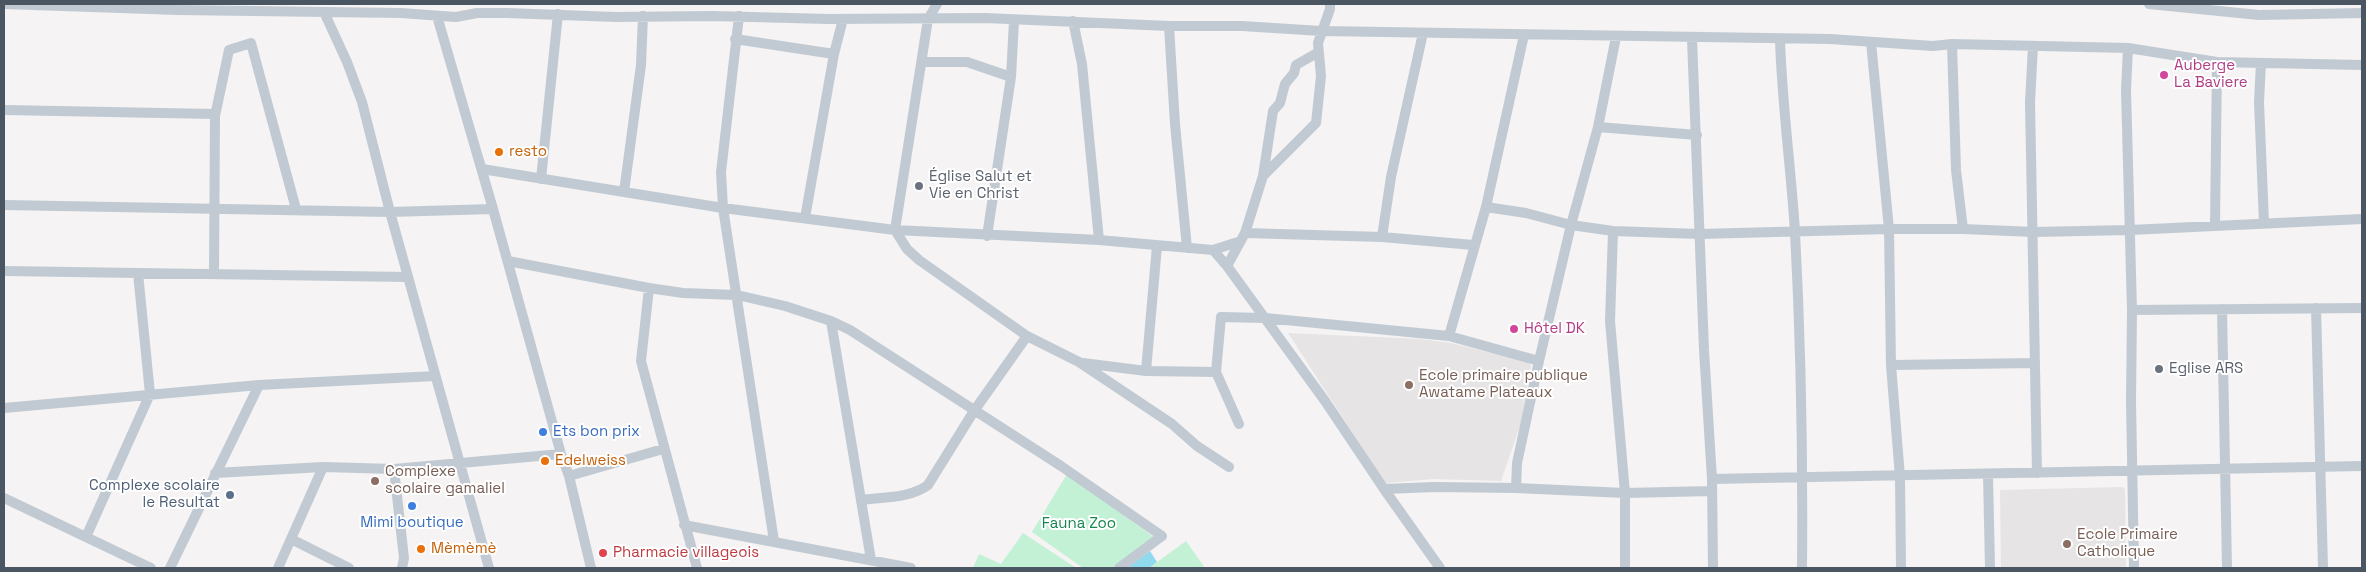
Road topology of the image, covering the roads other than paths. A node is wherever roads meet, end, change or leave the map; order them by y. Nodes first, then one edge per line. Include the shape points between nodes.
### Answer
1 (4, 4) edge
2 (937, 4) edge
3 (1330, 4) edge
4 (2149, 4) edge
5 (324, 12) junction
6 (2362, 13) edge
7 (558, 14) junction
8 (437, 16) junction
9 (643, 16) junction
10 (739, 16) junction
11 (843, 19) junction
12 (928, 19) junction
13 (1014, 21) junction
14 (1073, 21) junction
15 (1169, 26) junction
16 (1321, 31) junction
17 (1423, 33) junction
18 (1524, 36) junction
19 (1616, 37) junction
20 (1692, 38) junction
21 (736, 40) junction
22 (1780, 40) junction
23 (1870, 42) junction
24 (1952, 44) junction
25 (2033, 46) junction
26 (2128, 48) junction
27 (834, 54) junction
28 (1318, 54) junction
29 (922, 62) junction
30 (2217, 62) junction
31 (2261, 63) junction
32 (2362, 65) edge
33 (1010, 77) junction
34 (4, 110) edge
35 (215, 116) junction
36 (1598, 128) junction
37 (1697, 134) junction
38 (482, 169) junction
39 (1263, 176) junction
40 (541, 179) junction
41 (624, 192) junction
42 (4, 205) edge
43 (214, 207) junction
44 (1486, 207) junction
45 (723, 208) junction
46 (296, 209) junction
47 (493, 209) junction
48 (390, 212) junction
49 (805, 218) junction
50 (2362, 219) edge
51 (2264, 224) junction
52 (1571, 225) junction
53 (2215, 226) junction
54 (1889, 229) junction
55 (1963, 229) junction
56 (896, 230) junction
57 (2130, 230) junction
58 (1613, 231) junction
59 (1795, 231) junction
60 (2034, 232) junction
61 (1699, 234) junction
62 (987, 236) junction
63 (1382, 237) junction
64 (1243, 238) junction
65 (1099, 240) junction
66 (1473, 245) junction
67 (1157, 246) junction
68 (1187, 248) junction
69 (1213, 250) junction
70 (508, 261) junction
71 (1227, 266) junction
72 (4, 271) edge
73 (138, 273) junction
74 (214, 273) junction
75 (407, 277) junction
76 (649, 288) junction
77 (737, 295) junction
78 (2316, 308) junction
79 (2362, 308) edge
80 (2222, 309) junction
81 (2132, 310) junction
82 (1265, 318) junction
83 (831, 321) junction
84 (1027, 336) junction
85 (1449, 336) junction
86 (1539, 361) junction
87 (1080, 362) junction
88 (2035, 363) junction
89 (1892, 365) junction
90 (1146, 371) junction
91 (1216, 372) junction
92 (435, 376) junction
93 (259, 385) junction
94 (150, 394) junction
95 (4, 408) edge
96 (974, 411) junction
97 (1239, 424) dead end
98 (663, 449) junction
99 (561, 454) junction
100 (460, 464) junction
101 (2362, 466) edge
102 (323, 467) junction
103 (1229, 467) dead end
104 (394, 469) junction
105 (2322, 469) junction
106 (2225, 470) junction
107 (2133, 472) junction
108 (215, 473) junction
109 (2037, 473) junction
110 (1988, 475) junction
111 (569, 476) junction
112 (1900, 477) junction
113 (1803, 478) junction
114 (1712, 479) junction
115 (1516, 488) junction
116 (1384, 490) junction
117 (1712, 491) junction
118 (1624, 493) junction
119 (4, 498) edge
120 (862, 500) junction
121 (684, 525) junction
122 (86, 537) junction
123 (291, 539) junction
124 (774, 541) junction
125 (871, 560) junction
126 (151, 568) edge
127 (170, 568) edge
128 (278, 568) edge
129 (349, 568) edge
130 (402, 568) edge
131 (489, 568) edge
132 (591, 568) edge
133 (697, 568) edge
134 (911, 568) edge
135 (1119, 568) edge
136 (1440, 568) edge
137 (1625, 568) edge
138 (1713, 568) edge
139 (1802, 568) edge
140 (1901, 568) edge
141 (1990, 568) edge
142 (2134, 568) edge
143 (2227, 568) edge
144 (2323, 568) edge

1 - 5 street
2 - 12 street
3 - 16 street
4 - 6 street via 2259,15
5 - 8 street
5 - 48 street via 362,102
7 - 8 street via 507,12
7 - 9 street
7 - 40 street
8 - 38 street
9 - 10 street
9 - 41 street via 641,64
10 - 11 street
10 - 21 street
11 - 12 street
11 - 27 street
12 - 13 street
12 - 29 street
13 - 14 street
13 - 33 street
14 - 15 street
14 - 65 street via 1082,64
15 - 16 street
15 - 68 street
16 - 17 street
16 - 28 street
17 - 18 street
17 - 63 street via 1391,177
18 - 19 street
18 - 44 street
19 - 20 street
19 - 36 street
20 - 22 street
20 - 37 street
21 - 27 street
21 - 45 street via 721,172
22 - 23 street
22 - 59 street
23 - 24 street
23 - 54 street
24 - 25 street
24 - 55 street via 1956,170
25 - 26 street
25 - 60 street via 2030,102
26 - 30 street
26 - 57 street
27 - 49 street
28 - 39 street via 1296,65 1294,74 1285,84 1280,103 1273,111
28 - 39 street via 1321,76 1316,123
29 - 33 street via 967,62
29 - 56 street
30 - 31 street
30 - 53 street
31 - 32 street
31 - 51 street via 2259,102
33 - 62 street
34 - 35 street via 213,113
35 - 43 street
35 - 46 street via 229,50 251,43
36 - 37 street
36 - 52 street
37 - 61 street
38 - 40 street
38 - 47 street
39 - 64 street
40 - 41 street
41 - 45 street
42 - 43 street
43 - 46 street
43 - 74 street
44 - 52 street
44 - 66 street
45 - 49 street
45 - 77 street
46 - 48 street
47 - 48 street
47 - 70 street
48 - 75 street
49 - 56 street
50 - 51 street
51 - 53 street
52 - 58 street
52 - 86 street
53 - 57 street
54 - 55 street
54 - 59 street
54 - 89 street
55 - 60 street
56 - 62 street
56 - 84 street via 907,249 919,260
57 - 60 street
57 - 81 street
58 - 61 street
58 - 118 street via 1610,321
59 - 61 street
59 - 113 street
60 - 88 street
61 - 114 street
62 - 65 street
63 - 64 street
63 - 66 street
64 - 69 street
64 - 71 street
65 - 67 street
66 - 85 street
67 - 68 street
67 - 90 street
68 - 69 street
69 - 71 street
70 - 76 street
70 - 99 street
71 - 82 street
72 - 73 street
73 - 74 street
73 - 94 street
74 - 75 street
75 - 92 street
76 - 77 street
76 - 98 street via 641,361
77 - 83 street
77 - 124 street
78 - 79 street
78 - 80 street
78 - 105 street via 2316,379
80 - 81 street
80 - 106 street
81 - 107 street
82 - 85 street
82 - 91 street via 1221,317
82 - 116 street
83 - 96 street via 869,341
83 - 120 street
84 - 87 street
84 - 96 street
85 - 86 street
86 - 115 street via 1516,463
87 - 90 street
87 - 103 street
88 - 89 street
88 - 109 street
89 - 112 street
90 - 91 street
91 - 97 street
92 - 93 street
92 - 100 street
93 - 94 street
93 - 108 street
94 - 95 street
94 - 122 street
96 - 120 street via 928,485 909,494
96 - 135 street via 1162,536
98 - 111 street
98 - 121 street
99 - 100 street
99 - 111 street
100 - 104 street
100 - 131 street
101 - 105 street
102 - 104 street
102 - 108 street
102 - 123 street
104 - 130 street via 404,558
105 - 106 street
105 - 144 street
106 - 107 street
106 - 143 street
107 - 109 street
107 - 142 street
108 - 127 street
109 - 110 street
110 - 112 street
110 - 141 street
111 - 132 street
112 - 113 street
112 - 140 street
113 - 114 street
113 - 139 street
114 - 117 street
115 - 116 street
115 - 118 street
116 - 136 street
117 - 118 street
117 - 138 street
118 - 137 street
119 - 122 street
120 - 125 street
121 - 124 street
121 - 133 street
122 - 126 street
123 - 128 street
123 - 129 street
124 - 125 street
125 - 134 street

